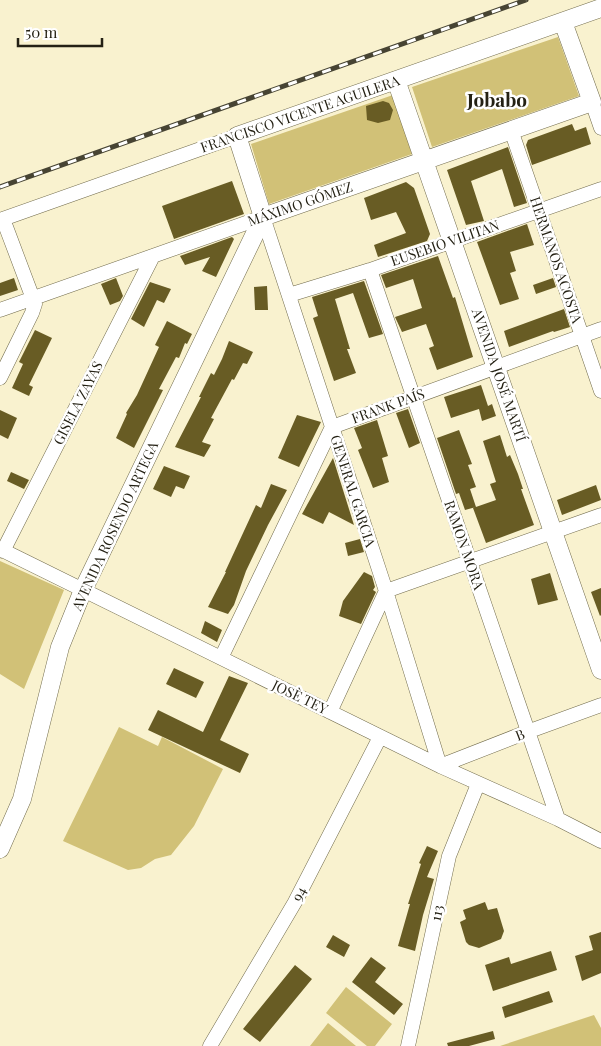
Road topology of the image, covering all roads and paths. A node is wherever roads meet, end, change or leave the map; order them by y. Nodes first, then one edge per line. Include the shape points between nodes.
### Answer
1 (601, 8) edge
2 (564, 22) junction
3 (396, 80) junction
4 (598, 102) edge
5 (601, 128) edge
6 (511, 130) junction
7 (237, 136) junction
8 (424, 160) junction
9 (601, 189) edge
10 (539, 210) junction
11 (263, 217) junction
12 (2, 219) edge
13 (452, 241) junction
14 (153, 256) junction
15 (370, 270) junction
16 (289, 295) junction
17 (34, 298) junction
18 (0, 310) edge
19 (601, 329) edge
20 (582, 336) junction
21 (496, 367) junction
22 (0, 378) edge
23 (601, 390) edge
24 (413, 397) junction
25 (332, 427) junction
26 (601, 515) edge
27 (553, 532) junction
28 (2, 550) edge
29 (470, 562) junction
30 (82, 590) junction
31 (386, 591) junction
32 (221, 658) junction
33 (601, 670) edge
34 (601, 705) edge
35 (330, 712) junction
36 (527, 732) junction
37 (380, 736) junction
38 (440, 766) junction
39 (478, 784) junction
40 (558, 820) junction
41 (601, 841) edge
42 (0, 849) edge
43 (210, 1046) edge
44 (408, 1046) edge

1 - 2 main road, FRANCISCO VICENTE AGUILERA
2 - 3 main road, FRANCISCO VICENTE AGUILERA
2 - 4 main road
3 - 7 main road, FRANCISCO VICENTE AGUILERA
3 - 8 main road, AVENIDA JOSÉ MARTÍ
4 - 5 street
4 - 6 main road, MÁXIMO GÓMEZ
6 - 8 main road, MÁXIMO GÓMEZ
6 - 10 street, HERMANOS ACOSTA
7 - 11 main road
7 - 12 street, FRANCISCO VICENTE AGUILERA
8 - 11 main road, MÁXIMO GÓMEZ
8 - 13 main road, AVENIDA JOSÉ MARTÍ
9 - 10 street, EUSEBIO VILITAN
10 - 13 street, EUSEBIO VILITAN
10 - 20 street, HERMANOS ACOSTA
11 - 14 street, MÁXIMO GÓMEZ
11 - 16 street, GENERAL GARCIA
11 - 30 main road, AVENIDA ROSENDO ARTEGA
12 - 17 street
13 - 15 street, EUSEBIO VILITAN
13 - 21 main road, AVENIDA JOSÉ MARTÍ
14 - 17 street, MÁXIMO GÓMEZ
14 - 28 street, GISELA ZAYAS
15 - 16 street, EUSEBIO VILITAN
15 - 24 street, RAMON MORA
16 - 25 street, GENERAL GARCIA
17 - 18 street, MÁXIMO GÓMEZ
17 - 22 street via 36,304
19 - 20 street, FRANK PAÍS
20 - 21 street, FRANK PAÍS
20 - 23 street, HERMANOS ACOSTA
21 - 24 street, FRANK PAÍS
21 - 27 main road, AVENIDA JOSÉ MARTÍ
24 - 25 street, FRANK PAÍS
24 - 29 street, RAMON MORA
25 - 31 street, GENERAL GARCIA
25 - 32 street
26 - 27 street
27 - 29 street
27 - 33 main road, AVENIDA JOSÉ MARTÍ
28 - 30 street, JOSÈ TEY
29 - 31 street
29 - 36 street, RAMON MORA
30 - 32 street, JOSÈ TEY
30 - 42 main road, AVENIDA ROSENDO ARTEGA via 60,647 22,799
31 - 35 street
31 - 38 street, GENERAL GARCIA
32 - 35 street, JOSÈ TEY
34 - 36 street, B
35 - 37 street, JOSÈ TEY
36 - 38 street, B
36 - 40 street, RAMON MORA
37 - 38 street, JOSÈ TEY
37 - 43 street, 94 via 295,902
38 - 39 street, JOSÈ TEY
39 - 40 street, JOSÈ TEY
39 - 44 street, 113 via 449,856
40 - 41 street, JOSÈ TEY

